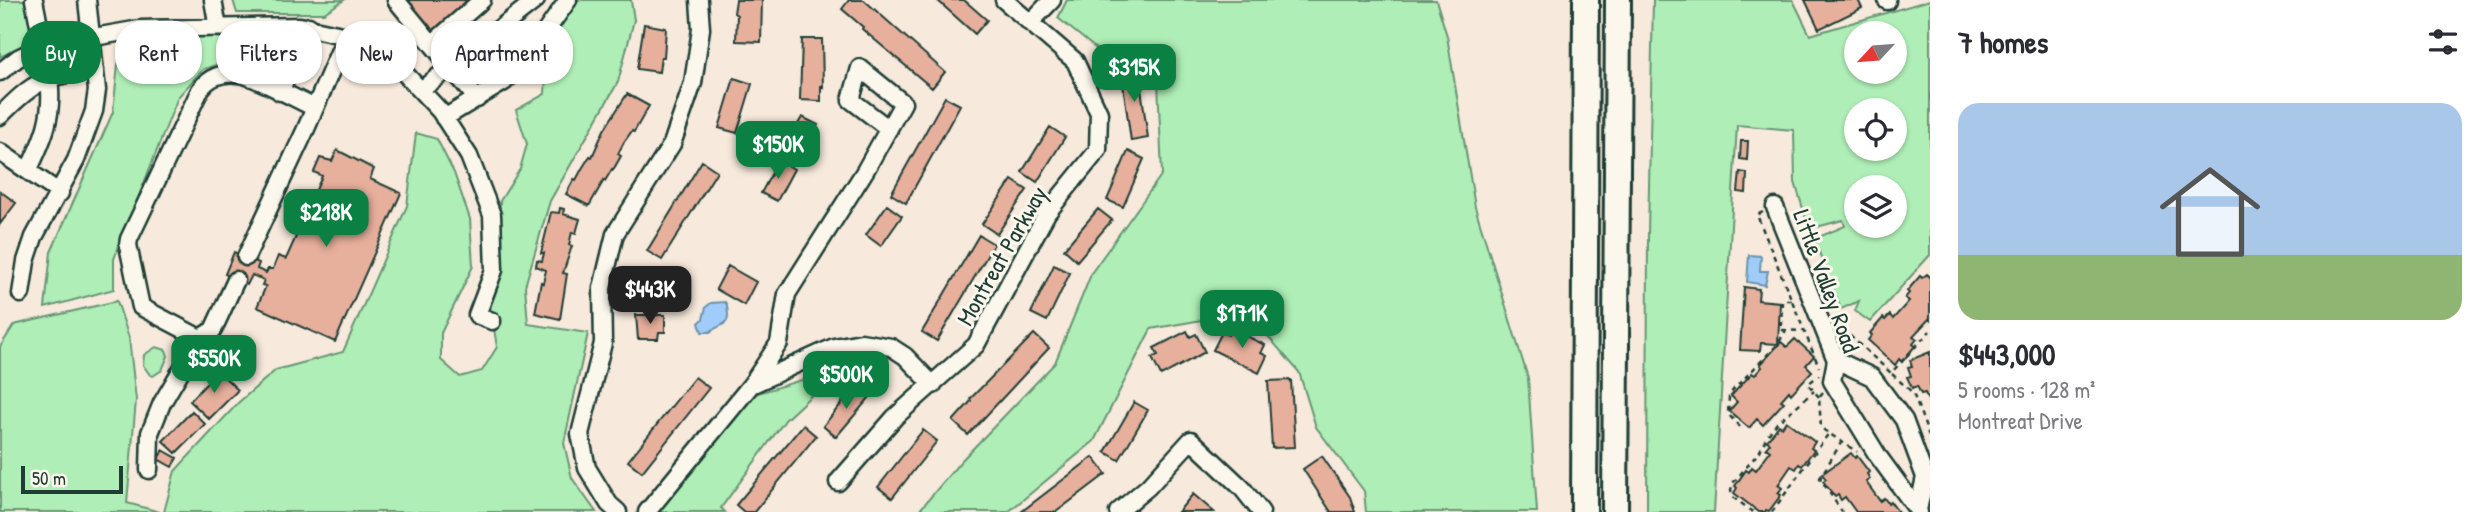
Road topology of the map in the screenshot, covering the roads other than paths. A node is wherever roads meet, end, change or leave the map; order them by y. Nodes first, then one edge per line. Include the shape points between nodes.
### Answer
1 (34, 0) edge
2 (87, 0) edge
3 (213, 0) edge
4 (396, 0) edge
5 (482, 0) edge
6 (536, 0) edge
7 (568, 0) edge
8 (699, 0) edge
9 (1004, 0) edge
10 (1052, 0) edge
11 (1586, 0) edge
12 (1618, 0) edge
13 (38, 21) edge
14 (89, 21) edge
15 (217, 21) edge
16 (458, 21) edge
17 (510, 21) edge
18 (1030, 23) junction
19 (216, 27) edge
20 (101, 35) edge
21 (431, 43) edge
22 (21, 57) edge
23 (336, 59) edge
24 (0, 72) edge
25 (431, 83) edge
26 (37, 84) edge
27 (50, 84) edge
28 (96, 84) edge
29 (284, 84) edge
30 (415, 84) edge
31 (465, 84) edge
32 (421, 90) junction
33 (280, 92) junction
34 (477, 99) junction
35 (315, 108) junction
36 (0, 116) edge
37 (444, 118) junction
38 (889, 129) dead end
39 (0, 152) edge
40 (28, 171) junction
41 (60, 193) junction
42 (1775, 207) road end
43 (246, 257) dead end
44 (236, 279) dead end
45 (21, 294) dead end
46 (492, 321) dead end
47 (200, 338) junction
48 (1833, 353) junction
49 (751, 385) junction
50 (933, 385) junction
51 (1585, 411) junction
52 (149, 470) dead end
53 (838, 482) dead end
54 (1919, 511) edge
55 (618, 512) edge
56 (647, 512) edge
57 (1118, 512) edge
58 (1261, 512) edge
59 (1573, 512) edge
60 (1584, 512) edge
61 (1615, 512) edge

1 - 13 street
2 - 14 street
3 - 15 street
4 - 21 street
5 - 16 street
6 - 17 street
7 - 34 street via 524,62
8 - 55 street via 701,29 693,83 672,144 615,233 602,288 603,343 580,433 587,468
9 - 18 street, Montreat Parkway
10 - 18 street
11 - 51 highway
12 - 61 highway
18 - 50 street, Montreat Parkway via 1074,61 1099,113 1098,150 1047,213 976,345
19 - 20 street
22 - 24 street
23 - 35 street
25 - 32 street
26 - 36 street
27 - 40 street via 49,118
28 - 41 street via 94,111
29 - 33 street
30 - 32 street
31 - 34 street
32 - 37 street
33 - 35 street
33 - 47 street via 239,74 206,81 129,239 141,307
34 - 37 street
35 - 43 street
37 - 46 street via 469,156 492,215 494,270 477,315
38 - 49 street via 787,294 779,343
39 - 40 street
40 - 41 street
41 - 45 street via 34,237
42 - 48 street, Little Valley Road
44 - 47 street via 213,330
47 - 52 street via 150,433
48 - 54 street, Little Valley Road via 1827,380
48 - 54 street via 1872,377 1904,420 1925,477
49 - 50 street via 834,347 861,342 891,346
49 - 56 street
50 - 53 street, Montreat Parkway via 895,416
51 - 59 highway
51 - 60 highway
57 - 58 street via 1191,440

